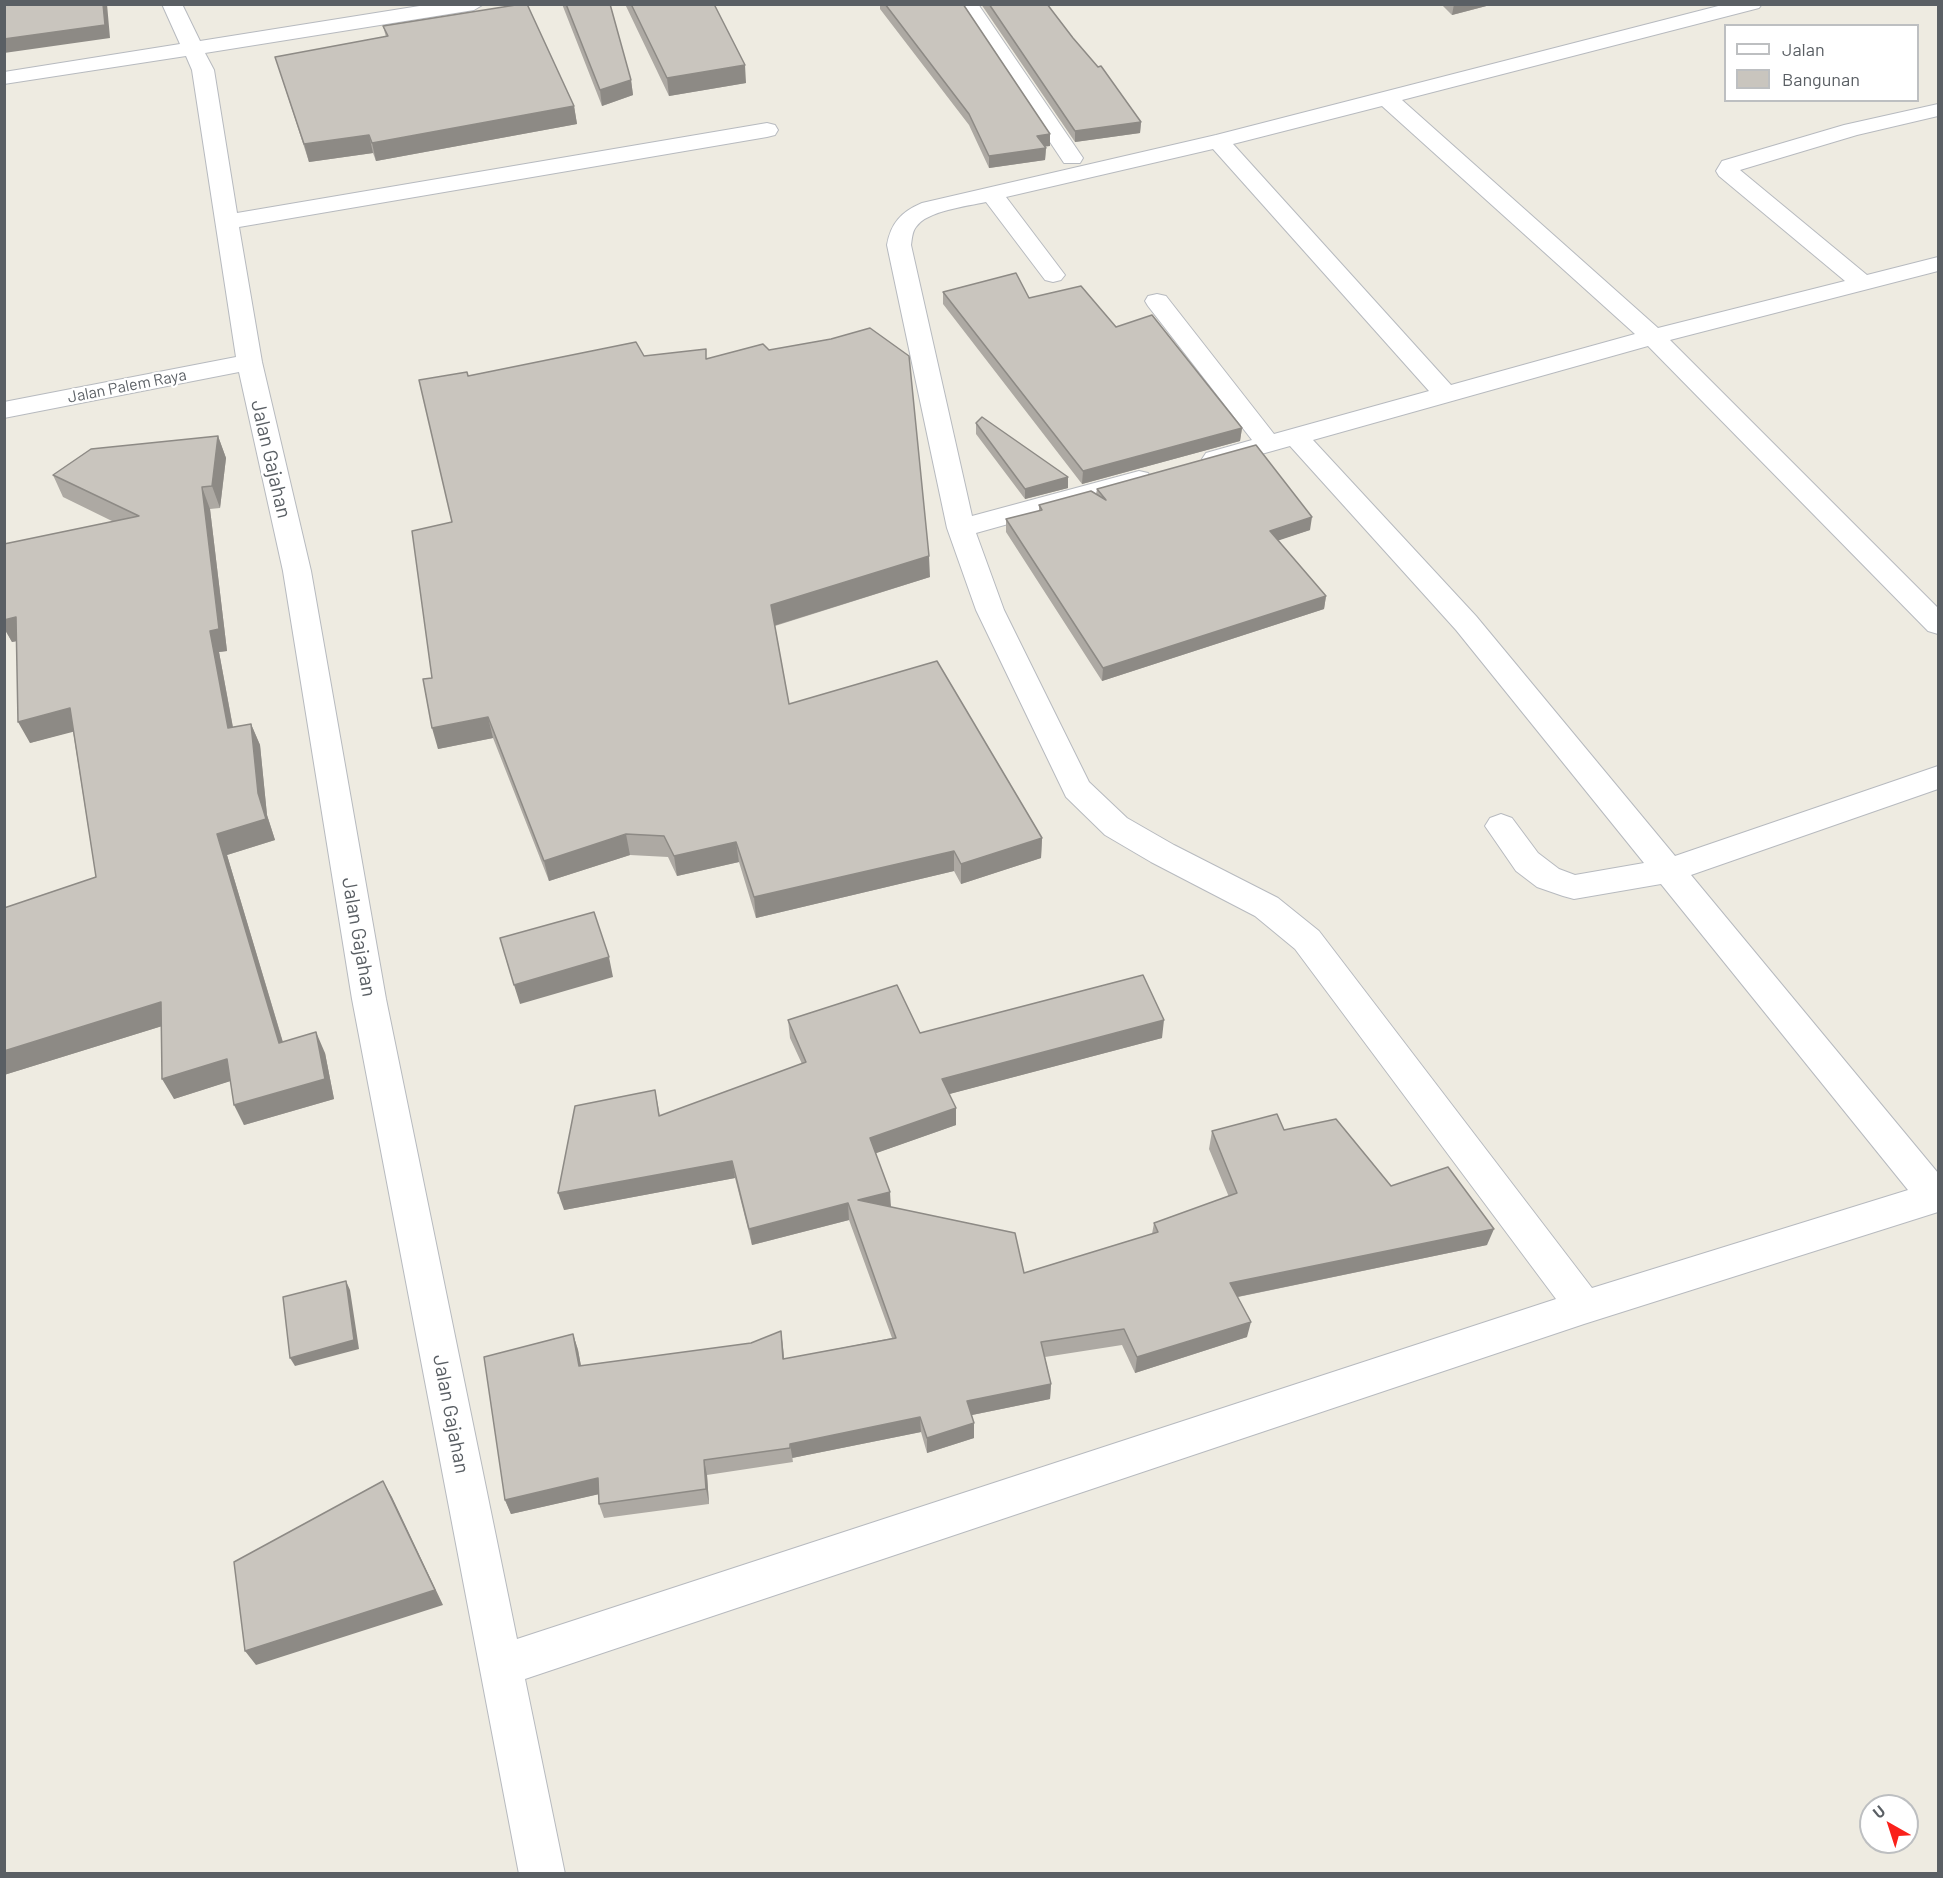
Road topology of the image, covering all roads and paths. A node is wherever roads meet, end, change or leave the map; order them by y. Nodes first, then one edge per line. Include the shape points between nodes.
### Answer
1 (172, 4) edge
2 (474, 4) edge
3 (968, 4) edge
4 (1752, 4) edge
5 (194, 47) junction
6 (4, 78) edge
7 (1386, 99) junction
8 (1938, 110) edge
9 (767, 130) dead end
10 (1218, 141) junction
11 (1072, 158) dead end
12 (993, 195) junction
13 (227, 222) junction
14 (1938, 264) edge
15 (1053, 275) dead end
16 (1862, 283) junction
17 (1157, 301) dead end
18 (1653, 338) junction
19 (249, 363) junction
20 (1446, 395) junction
21 (4, 410) edge
22 (1282, 441) junction
23 (961, 528) junction
24 (1938, 624) edge
25 (1938, 777) edge
26 (1501, 826) dead end
27 (1671, 870) junction
28 (1937, 1197) edge
29 (1584, 1307) junction
30 (501, 1666) junction
31 (542, 1874) edge

1 - 5 street, Jalan Gajahan
2 - 5 street
3 - 11 street
4 - 7 street
5 - 6 street
5 - 13 street, Jalan Gajahan via 203,70
7 - 10 street
7 - 18 street
8 - 16 street via 1742,161 1727,171
9 - 13 street
10 - 12 street
10 - 20 street
12 - 15 street
12 - 23 street via 913,215 901,228 899,245
13 - 19 street, Jalan Gajahan
14 - 16 street
16 - 18 street
17 - 22 street
18 - 20 street
18 - 24 street
19 - 21 street, Jalan Palem Raya
19 - 30 street, Jalan Gajahan via 297,571 369,999
20 - 22 street
22 - 23 street
22 - 27 street via 1466,623
23 - 29 street via 990,610 1072,779 1090,806 1117,829 1259,902 1307,940
25 - 27 street
26 - 27 street via 1527,862 1548,878 1574,887
27 - 28 street
28 - 29 street
29 - 30 street
30 - 31 street, Jalan Gajahan

